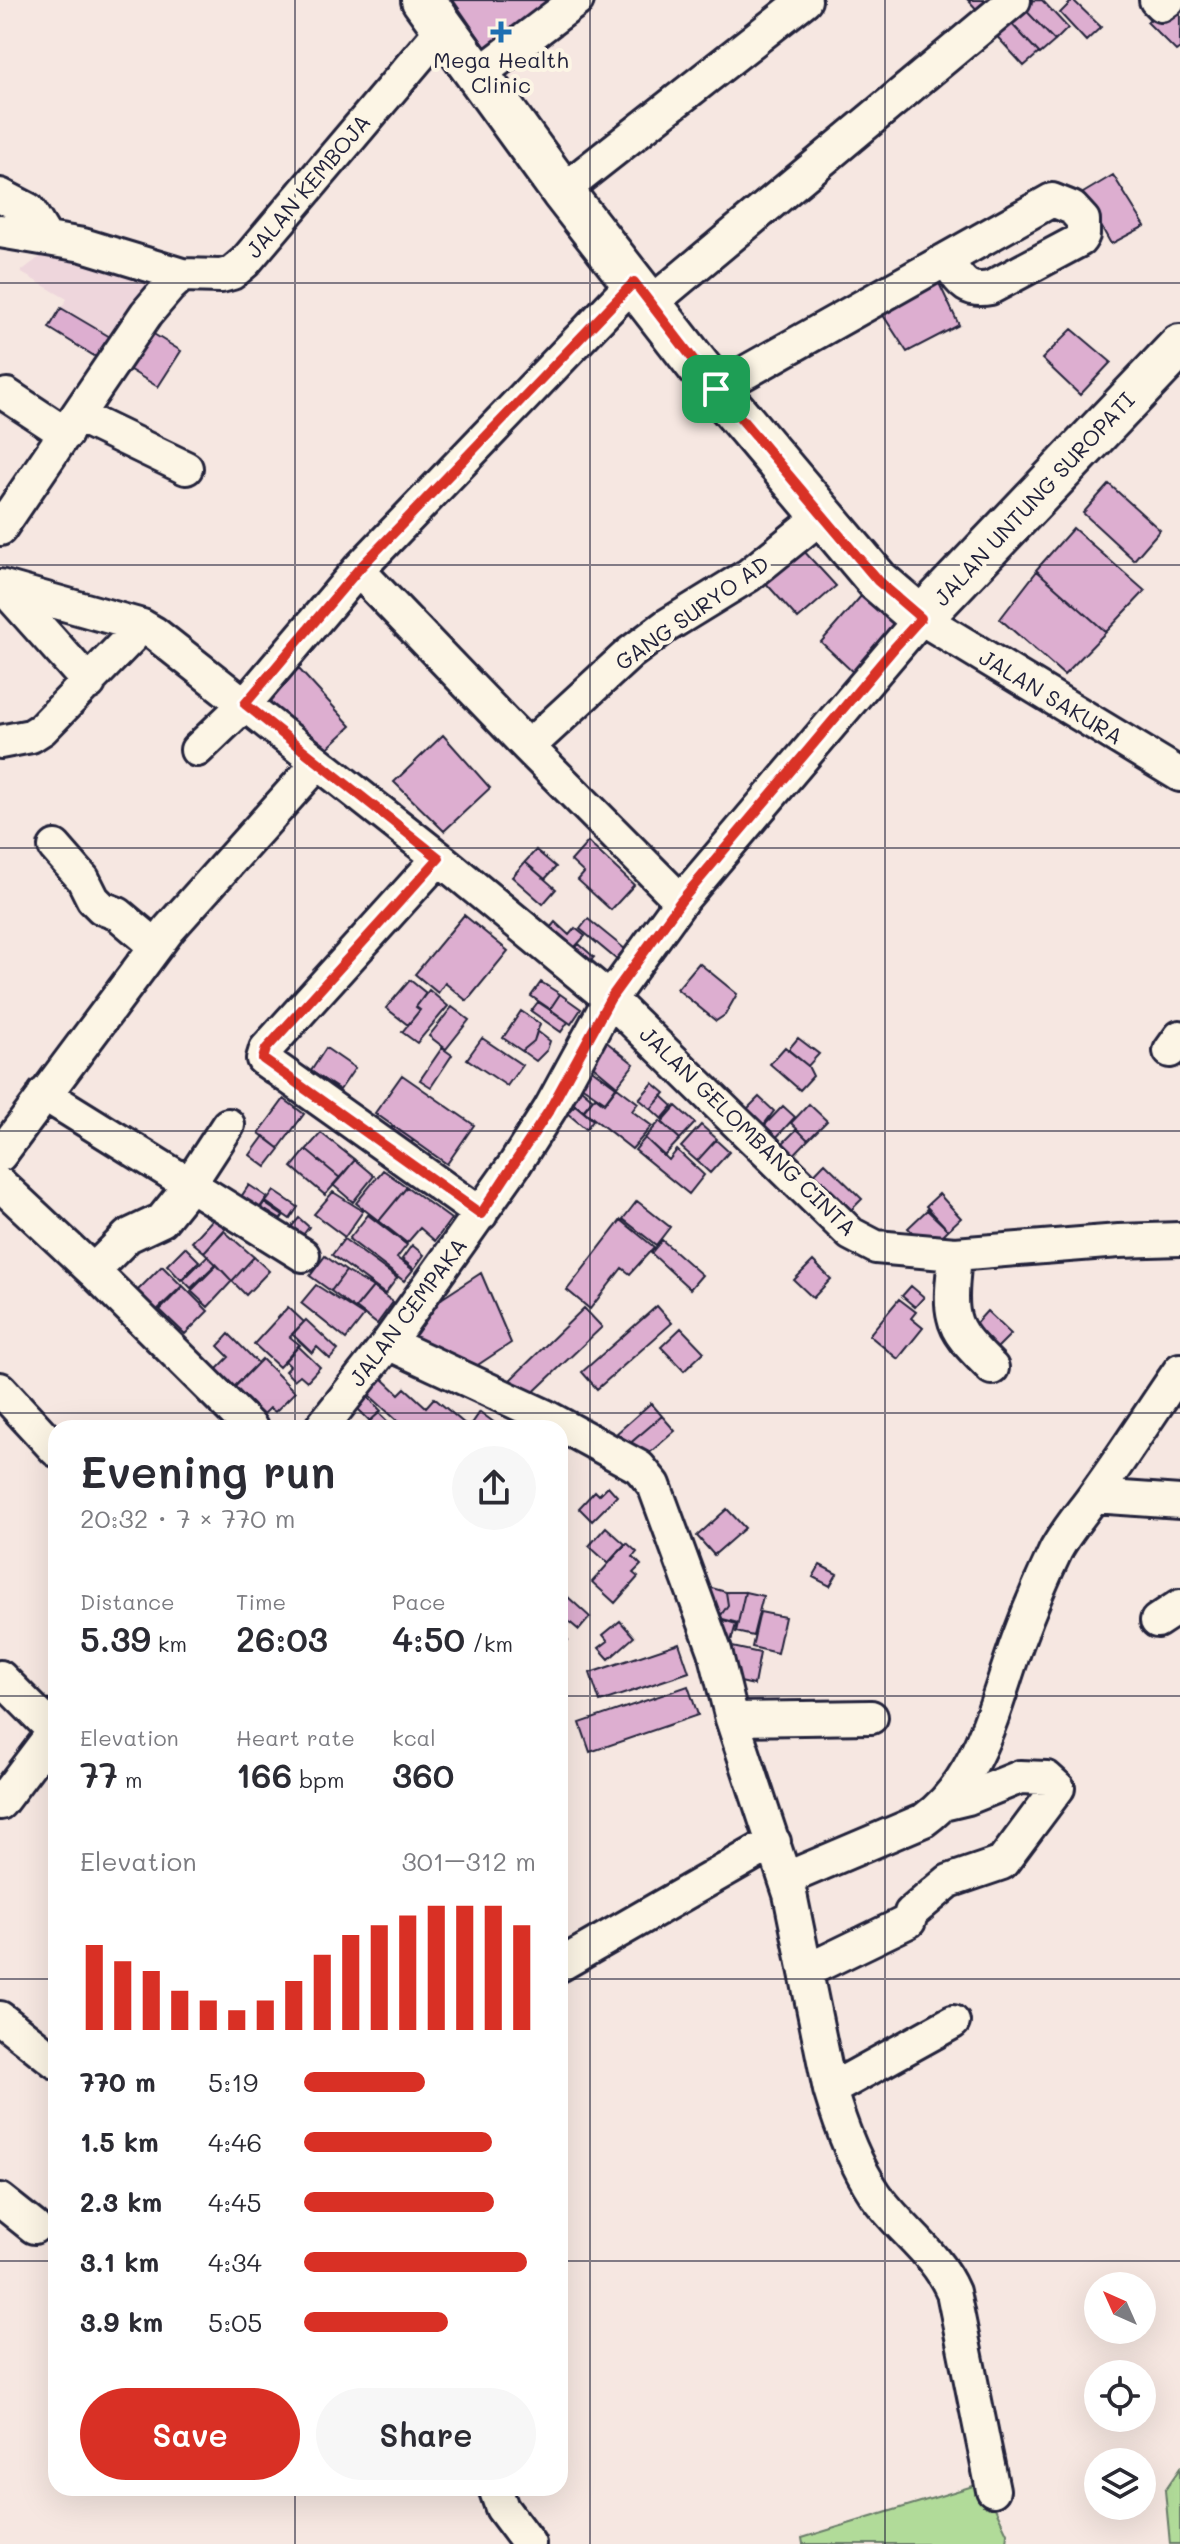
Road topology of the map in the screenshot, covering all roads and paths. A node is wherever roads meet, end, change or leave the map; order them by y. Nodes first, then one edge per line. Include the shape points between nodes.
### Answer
1 (577, 0) edge
2 (805, 0) edge
3 (1014, 0) edge
4 (1156, 0) edge
5 (1168, 0) edge
6 (433, 13) edge
7 (478, 75) junction
8 (562, 191) junction
9 (0, 195) edge
10 (0, 231) edge
11 (46, 238) junction
12 (946, 260) dead end
13 (182, 275) junction
14 (642, 293) junction
15 (1180, 346) edge
16 (716, 389) junction
17 (7, 395) dead end
18 (72, 425) junction
19 (186, 468) dead end
20 (823, 515) junction
21 (0, 529) edge
22 (358, 570) junction
23 (2, 586) edge
24 (921, 618) junction
25 (142, 626) junction
26 (89, 683) junction
27 (245, 704) junction
28 (0, 742) edge
29 (528, 747) junction
30 (197, 750) dead end
31 (318, 763) junction
32 (1180, 775) edge
33 (55, 847) dead end
34 (439, 858) junction
35 (681, 901) junction
36 (156, 946) junction
37 (610, 999) junction
38 (44, 1094) junction
39 (228, 1125) dead end
40 (0, 1155) edge
41 (190, 1182) junction
42 (0, 1184) edge
43 (481, 1214) junction
44 (1180, 1239) edge
45 (955, 1254) junction
46 (303, 1255) dead end
47 (93, 1271) junction
48 (388, 1343) junction
49 (992, 1368) dead end
50 (1180, 1370) edge
51 (0, 1389) edge
52 (243, 1420) edge
53 (327, 1420) edge
54 (552, 1420) edge
55 (568, 1428) edge
56 (48, 1441) edge
57 (1094, 1496) junction
58 (1180, 1502) edge
59 (0, 1677) edge
60 (871, 1717) dead end
61 (732, 1719) junction
62 (48, 1723) edge
63 (48, 1739) edge
64 (0, 1803) edge
65 (943, 1804) junction
66 (774, 1842) junction
67 (785, 1879) junction
68 (568, 1960) edge
69 (806, 1971) junction
70 (0, 2018) edge
71 (953, 2022) dead end
72 (48, 2056) edge
73 (830, 2090) junction
74 (0, 2200) edge
75 (34, 2227) dead end
76 (993, 2490) dead end
77 (498, 2496) edge
78 (529, 2544) edge

1 - 7 street
2 - 8 street
3 - 14 street
4 - 5 street via 1161,5
6 - 7 main road
6 - 13 street, JALAN KEMBOJA via 245,262 221,276
7 - 8 main road
8 - 14 main road
9 - 11 street via 29,210
10 - 11 street, JALAN KEMBOJA
11 - 13 street, JALAN KEMBOJA
12 - 16 street
13 - 18 street via 146,314
14 - 16 main road
14 - 22 street
15 - 24 main road, JALAN UNTUNG SUROPATI
16 - 20 main road
17 - 18 street
18 - 19 street
18 - 21 street
20 - 24 main road via 878,581
20 - 29 street, GANG SURYO AD via 749,575 630,653
22 - 27 street
22 - 29 street
23 - 25 street, JALAN GELOMBANG CINTA
23 - 26 street
24 - 32 street, JALAN SAKURA
24 - 35 street, JALAN CEMPAKA
25 - 26 street
25 - 27 street, JALAN GELOMBANG CINTA
26 - 28 street via 36,733
27 - 30 street
27 - 31 street, JALAN GELOMBANG CINTA
29 - 35 street
31 - 34 street, JALAN GELOMBANG CINTA
31 - 36 street
33 - 36 street via 102,908 118,914
34 - 37 street, JALAN GELOMBANG CINTA
34 - 43 street via 266,1049 263,1059
35 - 37 street, JALAN CEMPAKA
36 - 38 street
37 - 43 street, JALAN CEMPAKA via 550,1109
37 - 45 street, JALAN GELOMBANG CINTA via 851,1234 876,1247
38 - 40 street
38 - 41 street
39 - 41 street
41 - 46 street
41 - 47 street via 162,1220 128,1236
42 - 47 street
43 - 48 street, JALAN CEMPAKA
44 - 45 street, JALAN GELOMBANG CINTA
45 - 49 street via 954,1319
47 - 52 street
48 - 53 street, JALAN CEMPAKA
48 - 54 street
50 - 57 street
51 - 56 street
55 - 61 street via 639,1467 662,1501 715,1651
57 - 58 street
57 - 65 street via 1056,1551 974,1760
59 - 62 street
60 - 61 street
61 - 66 street
63 - 64 street
65 - 67 street via 924,1820
65 - 69 street via 1020,1777 1047,1778 1058,1788 1002,1863 949,1881 911,1913 909,1921
66 - 67 street
66 - 68 street
67 - 69 street
69 - 73 street
70 - 72 street
71 - 73 street
73 - 76 street via 874,2193 935,2260 953,2292
74 - 75 street
77 - 78 street

